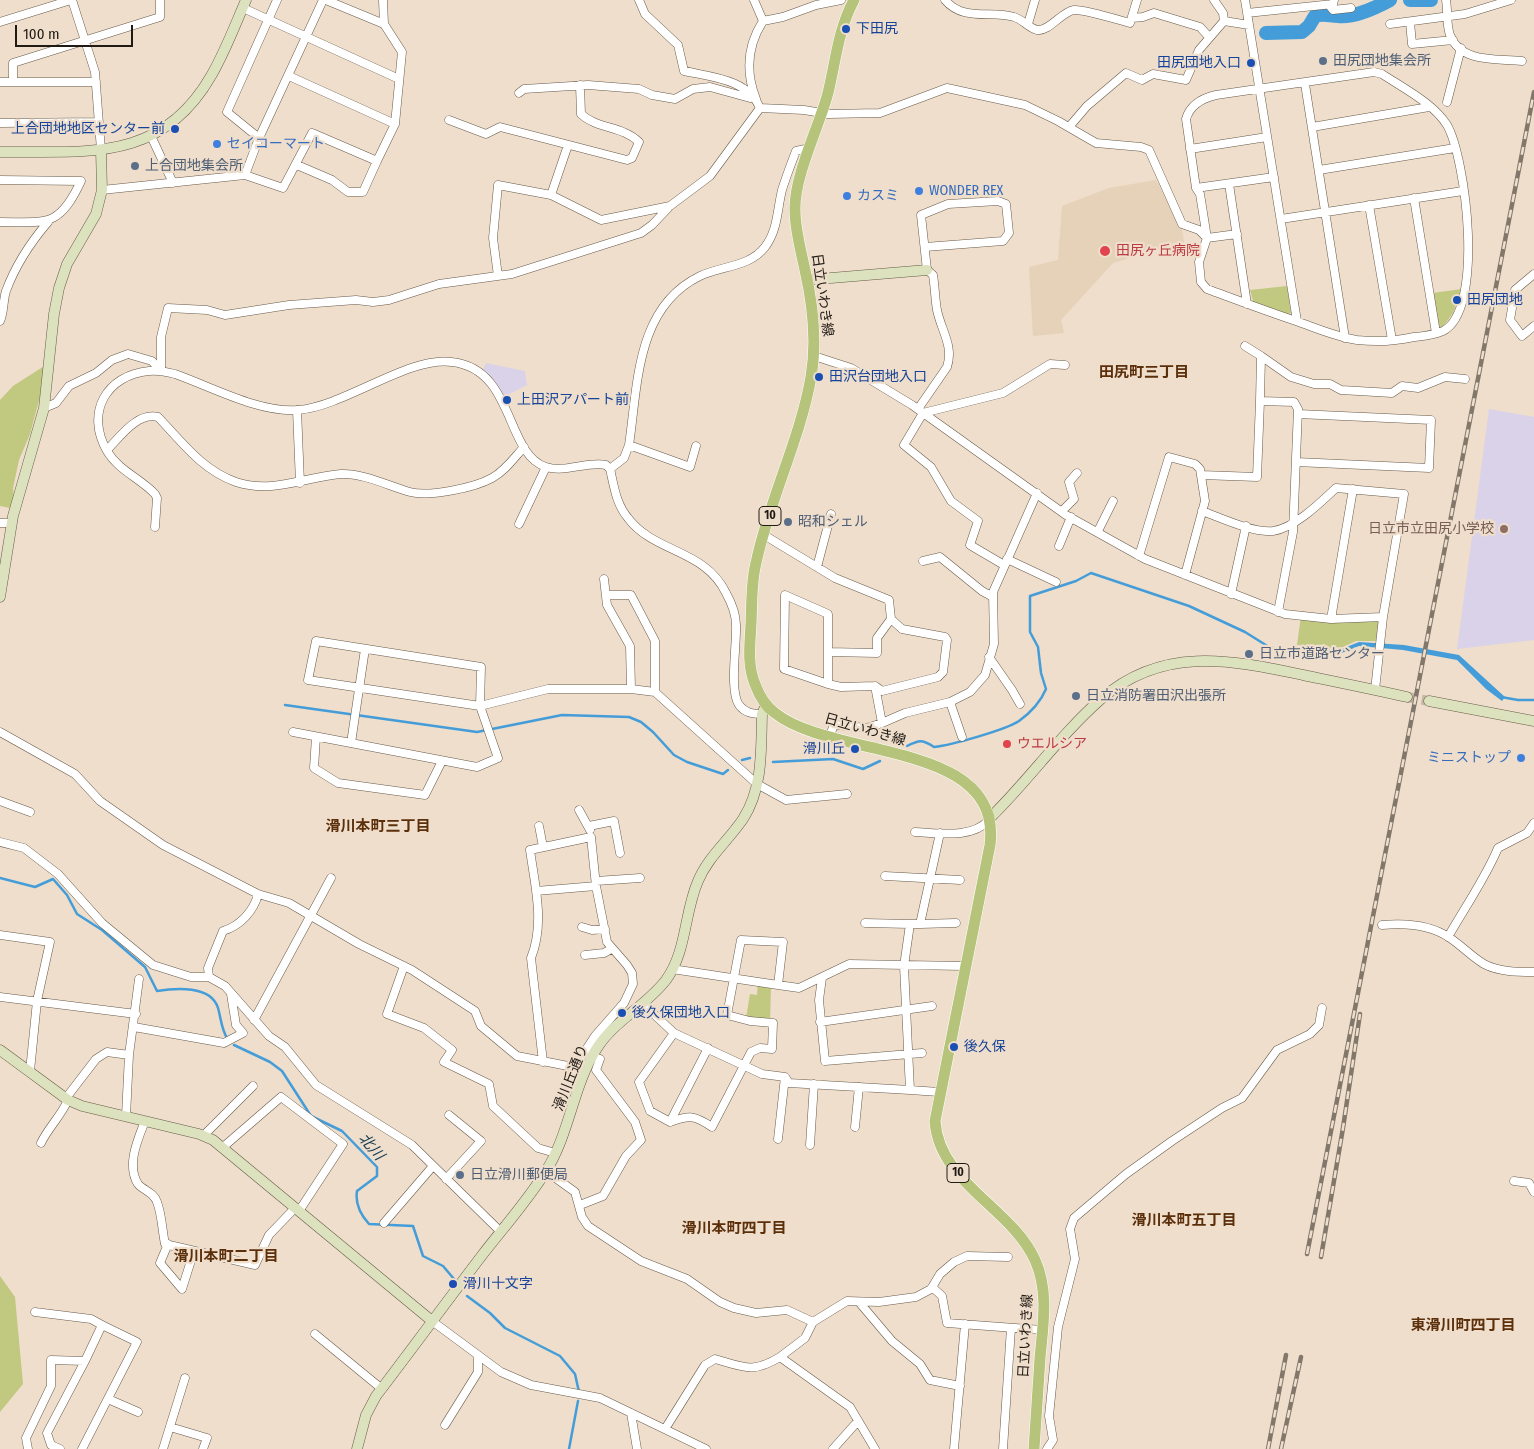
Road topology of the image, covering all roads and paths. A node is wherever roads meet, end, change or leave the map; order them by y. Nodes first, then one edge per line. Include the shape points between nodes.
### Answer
1 (71, 0) edge
2 (160, 0) edge
3 (277, 0) edge
4 (325, 0) edge
5 (383, 0) edge
6 (639, 0) edge
7 (754, 0) edge
8 (841, 0) edge
9 (854, 0) edge
10 (945, 0) edge
11 (1035, 0) edge
12 (1137, 0) edge
13 (1214, 0) edge
14 (1245, 0) edge
15 (1446, 0) edge
16 (1511, 0) edge
17 (1332, 2) edge
18 (244, 4) edge
19 (1295, 4) edge
20 (1352, 8) dead end
21 (1248, 13) junction
22 (1132, 18) junction
23 (1447, 18) junction
24 (268, 20) junction
25 (763, 21) junction
26 (1224, 21) junction
27 (0, 22) edge
28 (1410, 22) junction
29 (384, 24) junction
30 (1028, 24) junction
31 (1390, 24) dead end
32 (1249, 25) junction
33 (306, 37) junction
34 (1209, 37) junction
35 (85, 40) junction
36 (1453, 40) junction
37 (1461, 48) junction
38 (1522, 61) dead end
39 (288, 76) junction
40 (399, 80) junction
41 (0, 82) edge
42 (13, 82) junction
43 (96, 82) junction
44 (1305, 84) junction
45 (580, 86) junction
46 (1260, 90) junction
47 (519, 93) dead end
48 (756, 100) junction
49 (1447, 102) dead end
50 (1429, 107) junction
51 (760, 108) junction
52 (822, 113) junction
53 (449, 120) dead end
54 (100, 122) junction
55 (0, 123) edge
56 (395, 124) junction
57 (1069, 127) junction
58 (1312, 127) junction
59 (151, 136) junction
60 (1267, 137) junction
61 (260, 138) junction
62 (568, 144) junction
63 (810, 148) junction
64 (1190, 148) junction
65 (1455, 148) junction
66 (101, 150) junction
67 (0, 152) edge
68 (377, 161) junction
69 (297, 165) junction
70 (1319, 170) junction
71 (245, 175) junction
72 (1274, 177) junction
73 (0, 180) edge
74 (173, 183) junction
75 (1229, 184) junction
76 (1196, 188) junction
77 (102, 190) junction
78 (1463, 191) junction
79 (552, 195) junction
80 (1414, 198) junction
81 (1369, 205) junction
82 (670, 206) junction
83 (1325, 212) junction
84 (1281, 219) junction
85 (0, 222) edge
86 (48, 222) junction
87 (1236, 234) junction
88 (1206, 238) junction
89 (925, 247) junction
90 (927, 270) junction
91 (1534, 274) edge
92 (498, 276) junction
93 (807, 280) junction
94 (1247, 304) junction
95 (0, 321) edge
96 (1297, 321) junction
97 (1534, 326) edge
98 (1436, 333) junction
99 (1345, 338) junction
100 (1392, 340) junction
101 (1245, 346) dead end
102 (814, 356) junction
103 (1261, 356) junction
104 (1065, 365) dead end
105 (161, 371) junction
106 (1465, 379) dead end
107 (1260, 400) junction
108 (44, 408) junction
109 (297, 410) junction
110 (921, 411) junction
111 (1298, 414) junction
112 (630, 445) junction
113 (696, 446) dead end
114 (524, 447) junction
115 (107, 450) junction
116 (1296, 462) junction
117 (546, 467) junction
118 (610, 469) junction
119 (1077, 473) dead end
120 (1201, 475) junction
121 (300, 483) junction
122 (1353, 489) junction
123 (1037, 493) junction
124 (1113, 501) dead end
125 (1062, 511) junction
126 (1202, 511) junction
127 (831, 514) dead end
128 (1071, 517) junction
129 (12, 522) junction
130 (1293, 522) junction
131 (0, 523) edge
132 (519, 524) dead end
133 (1246, 526) junction
134 (155, 527) dead end
135 (1098, 531) junction
136 (764, 536) junction
137 (1058, 546) dead end
138 (1139, 556) junction
139 (3, 561) edge
140 (923, 561) dead end
141 (1006, 562) junction
142 (817, 567) junction
143 (1185, 575) junction
144 (604, 579) dead end
145 (1056, 582) dead end
146 (1231, 594) junction
147 (606, 596) junction
148 (0, 597) edge
149 (993, 597) junction
150 (1278, 612) junction
151 (1383, 617) junction
152 (891, 619) junction
153 (1331, 619) junction
154 (365, 649) junction
155 (828, 652) junction
156 (989, 657) junction
157 (828, 684) junction
158 (875, 686) junction
159 (359, 688) junction
160 (631, 689) junction
161 (1375, 690) junction
162 (655, 692) junction
163 (1407, 696) tunnel mouth
164 (1429, 701) tunnel mouth
165 (950, 702) junction
166 (1020, 704) dead end
167 (480, 706) junction
168 (764, 709) junction
169 (1534, 721) edge
170 (882, 723) junction
171 (0, 732) edge
172 (292, 732) dead end
173 (830, 736) junction
174 (316, 737) junction
175 (962, 737) dead end
176 (351, 743) junction
177 (442, 761) junction
178 (757, 784) junction
179 (847, 794) dead end
180 (0, 801) edge
181 (579, 810) dead end
182 (30, 812) dead end
183 (990, 818) junction
184 (1534, 823) edge
185 (538, 826) dead end
186 (589, 826) junction
187 (915, 832) dead end
188 (940, 833) junction
189 (591, 837) junction
190 (0, 842) edge
191 (543, 847) junction
192 (620, 854) dead end
193 (885, 876) dead end
194 (331, 878) dead end
195 (640, 878) dead end
196 (930, 878) junction
197 (960, 880) dead end
198 (596, 883) junction
199 (536, 891) junction
200 (258, 894) junction
201 (310, 916) junction
202 (864, 923) dead end
203 (956, 923) dead end
204 (910, 924) junction
205 (920, 924) junction
206 (1382, 925) dead end
207 (582, 927) dead end
208 (605, 929) junction
209 (0, 935) edge
210 (1448, 937) junction
211 (611, 949) junction
212 (585, 955) dead end
213 (404, 966) junction
214 (904, 966) junction
215 (964, 966) junction
216 (672, 969) junction
217 (1534, 972) edge
218 (733, 976) junction
219 (209, 977) junction
220 (822, 978) junction
221 (139, 979) dead end
222 (778, 985) junction
223 (232, 994) junction
224 (0, 996) edge
225 (37, 1000) junction
226 (643, 1004) junction
227 (932, 1006) dead end
228 (906, 1008) junction
229 (1322, 1008) dead end
230 (136, 1014) junction
231 (254, 1020) junction
232 (820, 1022) junction
233 (134, 1027) junction
234 (674, 1033) junction
235 (599, 1038) junction
236 (708, 1048) junction
237 (0, 1050) edge
238 (922, 1053) dead end
239 (908, 1054) junction
240 (129, 1055) junction
241 (592, 1056) junction
242 (543, 1062) junction
243 (743, 1065) junction
244 (30, 1071) junction
245 (785, 1077) junction
246 (814, 1084) junction
247 (252, 1086) dead end
248 (859, 1087) junction
249 (910, 1090) junction
250 (939, 1092) junction
251 (67, 1099) junction
252 (449, 1115) dead end
253 (126, 1116) junction
254 (145, 1121) junction
255 (670, 1122) junction
256 (855, 1127) dead end
257 (203, 1136) junction
258 (778, 1139) dead end
259 (41, 1143) dead end
260 (810, 1145) dead end
261 (222, 1148) junction
262 (555, 1154) junction
263 (433, 1166) junction
264 (546, 1171) junction
265 (446, 1179) junction
266 (1514, 1181) dead end
267 (1534, 1192) edge
268 (580, 1205) junction
269 (297, 1210) junction
270 (384, 1223) dead end
271 (501, 1232) junction
272 (168, 1244) junction
273 (194, 1251) junction
274 (1008, 1257) dead end
275 (932, 1287) junction
276 (859, 1302) junction
277 (35, 1312) dead end
278 (432, 1321) junction
279 (813, 1322) junction
280 (102, 1324) junction
281 (966, 1324) junction
282 (1011, 1328) junction
283 (1042, 1330) junction
284 (315, 1334) dead end
285 (478, 1356) junction
286 (780, 1357) junction
287 (85, 1361) junction
288 (186, 1378) dead end
289 (960, 1386) junction
290 (382, 1388) junction
291 (108, 1399) junction
292 (138, 1412) dead end
293 (631, 1413) junction
294 (858, 1421) junction
295 (444, 1425) dead end
296 (170, 1427) junction
297 (665, 1429) junction
298 (28, 1449) edge
299 (60, 1449) edge
300 (82, 1449) edge
301 (163, 1449) edge
302 (203, 1449) edge
303 (357, 1449) edge
304 (637, 1449) edge
305 (706, 1449) edge
306 (833, 1449) edge
307 (876, 1449) edge
308 (954, 1449) edge
309 (1002, 1449) edge
310 (1034, 1449) edge
311 (1047, 1449) edge

1 - 27 street
1 - 35 street
2 - 35 street via 160,16
3 - 24 street
4 - 29 street
4 - 33 street
5 - 29 street
6 - 48 street via 645,14 678,45 684,71 732,82
7 - 25 street
8 - 25 street
9 - 52 main road, 日立いわき線 / 10 via 838,37
10 - 30 street via 965,13 980,16 1006,14
11 - 30 street
12 - 22 street
13 - 26 street via 1223,13
14 - 21 street
15 - 23 street
16 - 23 street
17 - 19 street
17 - 20 street via 1333,10
18 - 24 street
18 - 59 street via 218,64 203,89 180,117
19 - 21 street
21 - 32 street
22 - 30 street via 1130,23 1075,10 1063,14 1044,29 1036,30
22 - 34 street via 1154,13 1200,28
23 - 28 street
23 - 36 street
24 - 33 street
24 - 61 street via 227,112
25 - 48 street via 753,36 749,57 749,82
26 - 32 street
26 - 34 street
28 - 31 street
28 - 36 street via 1412,44
29 - 40 street via 402,52
32 - 46 street
33 - 39 street
33 - 40 street
34 - 57 street via 1191,64 1186,80 1153,74 1142,80 1126,73 1087,106
35 - 42 street via 12,63
35 - 43 street
36 - 37 street
37 - 38 street via 1482,59
37 - 49 street
39 - 56 street
39 - 61 street
40 - 56 street
41 - 42 street
42 - 43 street
43 - 54 street
44 - 46 street
44 - 50 street via 1378,72
44 - 58 street
45 - 47 street via 524,89
45 - 48 street via 639,89 652,95 675,98 693,89 710,87
45 - 62 street via 581,114 587,120 632,135 639,142 632,158 627,160
46 - 60 street
46 - 64 street via 1216,95 1200,101 1186,119
48 - 51 street
50 - 58 street
50 - 65 street via 1446,124
51 - 52 street
51 - 82 street via 710,176
52 - 57 street via 880,113 948,88 1025,105
52 - 63 main road, 日立いわき線 / 10
53 - 62 street via 486,134 500,127
54 - 55 street
54 - 66 street
56 - 68 street
57 - 88 street via 1096,144 1149,150 1181,222 1199,230
58 - 70 street
59 - 66 street via 133,144
59 - 74 street
60 - 64 street
60 - 72 street
61 - 71 street
62 - 79 street
63 - 93 main road, 日立いわき線 / 10 via 794,209
63 - 112 street via 796,151 782,190 775,228 764,250 743,263 700,276 683,286 666,302 651,326 644,342
64 - 76 street
65 - 70 street
65 - 78 street
66 - 67 street
66 - 77 street
68 - 69 street via 312,133
68 - 69 street via 363,192 348,192 332,180
69 - 71 street via 283,188
70 - 83 street
71 - 74 street
72 - 75 street
72 - 84 street
73 - 86 street via 81,181 66,209
74 - 77 street
75 - 76 street
75 - 87 street
76 - 88 street via 1200,194
77 - 108 street via 96,214 67,264 59,288
78 - 80 street
78 - 98 street via 1470,250 1467,282 1454,321
79 - 82 street via 601,220
79 - 92 street via 498,185 492,238
80 - 81 street
80 - 98 street
81 - 83 street
81 - 100 street
82 - 92 street via 641,233
83 - 84 street
83 - 99 street
84 - 96 street
85 - 86 street
86 - 95 street via 26,248 14,272
87 - 88 street
87 - 94 street
88 - 94 street via 1199,257 1202,282 1207,289
89 - 89 street via 1003,242 1009,233 1006,204 998,200 948,204 921,215
89 - 90 street
90 - 93 street
90 - 110 street via 933,275 937,311 949,345 950,359
91 - 97 street via 1515,290 1510,320 1522,336
92 - 105 street via 439,284 373,302 356,300 289,305 225,314 168,308 161,337
93 - 102 main road, 日立いわき線 / 10 via 814,327
94 - 96 street
96 - 99 street
98 - 100 street
99 - 100 street
101 - 103 street
102 - 110 street via 851,368
102 - 136 main road, 日立いわき線 / 10 via 806,396
103 - 106 street via 1291,377 1314,384 1330,384 1341,390 1392,393 1402,386 1418,388 1445,378
103 - 107 street
104 - 110 street via 1050,364 1003,393
105 - 108 street via 152,361 128,354 69,386 56,403
105 - 109 street via 269,408
105 - 115 street via 150,370 126,377 102,399 98,408 98,427
107 - 111 street via 1294,402
107 - 120 street via 1257,477
108 - 129 street
109 - 114 street via 330,402 423,365 452,362 467,365 489,380
109 - 121 street
110 - 123 street
110 - 141 street via 904,445 931,467 951,502 978,521 970,545
111 - 116 street
111 - 116 street via 1431,420 1429,468
112 - 113 street via 690,467
112 - 118 street via 624,458
114 - 117 street
114 - 121 street via 506,468 492,478 428,494 352,474
115 - 121 street via 137,421 158,417 201,462 220,475 256,486
115 - 134 street via 127,473 158,498
116 - 130 street
117 - 118 street via 602,464
117 - 132 street
118 - 168 street via 618,501 629,520 642,532 708,568 726,592 736,622 735,687 738,703 746,711
119 - 125 street via 1070,482 1074,499
120 - 126 street via 1205,501
120 - 138 street via 1199,466 1169,457
122 - 130 street via 1336,488 1324,501
122 - 151 street via 1404,494
122 - 153 street
123 - 125 street
123 - 141 street
124 - 135 street
125 - 128 street
126 - 133 street
126 - 143 street
127 - 142 street
128 - 135 street
128 - 137 street
129 - 131 street
129 - 139 street
130 - 133 street via 1272,531
130 - 150 street
133 - 146 street
135 - 138 street
136 - 142 street
136 - 168 main road, 日立いわき線 / 10 via 754,571 749,654
138 - 143 street
139 - 148 street
140 - 149 street via 940,557 982,592
141 - 145 street
141 - 149 street
142 - 152 street via 889,600
143 - 146 street
144 - 147 street
146 - 150 street
147 - 160 street via 607,605 630,646
147 - 162 street via 631,595 655,641
149 - 156 street via 994,644
150 - 153 street
151 - 153 street
151 - 161 street
152 - 155 street via 877,638 877,653
152 - 158 street via 902,629 945,637 942,672 938,677 882,691
154 - 159 street
154 - 159 street via 316,641 308,680
154 - 167 street via 481,667
155 - 157 street
155 - 157 street via 828,614 785,595 784,669
156 - 165 street via 985,674 970,692
156 - 166 street
157 - 158 street
158 - 170 street
159 - 167 street
159 - 176 street
160 - 162 street
160 - 167 street via 548,689
161 - 163 street
161 - 183 street via 1226,660 1188,661 1146,672 1102,698
162 - 178 street
164 - 169 street
165 - 170 street via 905,713
165 - 175 street
167 - 177 street via 498,758 477,767
168 - 173 main road, 日立いわき線 / 10
168 - 178 street, 滑川丘通り
170 - 173 street via 866,728 836,725
171 - 200 street via 74,774 100,801 163,844
172 - 174 street
173 - 183 main road, 日立いわき線 / 10 via 953,772 984,801
174 - 176 street
174 - 177 street via 314,768 338,783 425,795
176 - 177 street
178 - 179 street via 786,800
178 - 216 street, 滑川丘通り via 742,820 713,855 698,880 679,954
180 - 182 street
181 - 186 street
183 - 188 street via 981,828
183 - 215 main road, 日立いわき線 / 10 via 990,845
184 - 210 street via 1527,833 1498,848 1489,870
185 - 191 street
186 - 189 street
186 - 192 street via 614,821
187 - 188 street
188 - 196 street
189 - 191 street
189 - 198 street
190 - 219 street via 24,848 58,874 102,923 153,965 191,977
191 - 199 street via 530,850
193 - 196 street
194 - 201 street
195 - 198 street
196 - 197 street
196 - 205 street
198 - 199 street
198 - 208 street
199 - 242 street via 540,910 531,958
200 - 201 street via 289,903
200 - 219 street via 241,922 224,931 208,968
201 - 213 street
201 - 231 street
202 - 204 street
203 - 205 street
204 - 205 street
204 - 214 street
206 - 210 street via 1416,926
207 - 208 street
208 - 211 street
209 - 225 street via 50,942
210 - 217 street via 1485,965 1513,972
211 - 212 street
211 - 235 street via 627,965 633,984 624,1003
213 - 242 street via 475,1011 481,1026 517,1056
213 - 262 street via 387,1014 424,1028 452,1050 444,1062 489,1084 493,1106 538,1148
214 - 215 street
214 - 220 street via 849,964
214 - 228 street
215 - 250 main road, 日立いわき線 / 10
216 - 218 street
216 - 226 street, 滑川丘通り
218 - 222 street
218 - 222 street via 740,940 782,942
218 - 243 street via 727,1015 773,1023 772,1049 754,1049
219 - 223 street
220 - 222 street via 799,988
220 - 232 street
221 - 230 street
223 - 231 street
223 - 233 street via 236,1025 243,1033 224,1043
224 - 225 street
225 - 230 street
225 - 244 street
226 - 234 street
226 - 235 street, 滑川丘通り
227 - 228 street
228 - 232 street
228 - 239 street
229 - 311 street via 1318,1025 1310,1034 1277,1050 1242,1098 1172,1141 1074,1218 1070,1230 1075,1259 1058,1327 1049,1416 1053,1440
230 - 233 street
231 - 263 street via 285,1047 316,1085 412,1144
232 - 239 street via 825,1061
233 - 240 street
234 - 236 street
234 - 255 street via 639,1082 650,1111
235 - 241 street, 滑川丘通り
235 - 242 street via 576,1065
236 - 243 street
236 - 255 street
237 - 244 street
238 - 239 street
239 - 249 street
240 - 251 street via 107,1052 96,1059
240 - 253 street
241 - 262 street, 滑川丘通り
241 - 268 street via 600,1059 596,1070 634,1122 641,1140 626,1156 603,1196
243 - 245 street via 762,1074
243 - 255 street via 712,1127 696,1117
244 - 251 street
245 - 246 street via 789,1083
245 - 258 street
246 - 248 street
246 - 260 street
247 - 257 street
248 - 249 street
248 - 256 street
249 - 250 street
250 - 283 main road, 日立いわき線 / 10 via 935,1121 942,1154 1011,1224 1035,1259 1043,1289
251 - 253 street
251 - 259 street via 61,1116
252 - 265 street via 481,1141
253 - 254 street
254 - 257 street
254 - 272 street via 133,1156 133,1167 138,1183 157,1201 165,1244
257 - 261 street
261 - 269 street
261 - 269 street via 281,1097 343,1144
262 - 264 street, 滑川丘通り
263 - 265 street
263 - 270 street
264 - 268 street via 575,1192
264 - 271 street, 滑川丘通り
265 - 271 street
266 - 267 street via 1529,1183
268 - 279 street via 582,1218 588,1226 641,1261 687,1279 720,1302 756,1313 787,1310
269 - 273 street via 269,1235 255,1265
269 - 278 street
271 - 278 street, 滑川丘通り
272 - 273 street
272 - 273 street via 160,1263 182,1289
274 - 275 street via 967,1256 940,1274
275 - 276 street via 916,1297
275 - 281 street via 942,1296 947,1323
276 - 279 street via 847,1301
276 - 289 street via 892,1341 920,1364 930,1380
277 - 280 street via 90,1319
278 - 285 street
278 - 290 street, 滑川丘通り
279 - 286 street via 805,1338
280 - 287 street
280 - 291 street via 138,1342
281 - 282 street
281 - 289 street
282 - 283 street
282 - 309 street
283 - 310 main road, 日立いわき線 / 10
284 - 290 street
285 - 293 street via 501,1372 531,1385 600,1398
285 - 295 street via 478,1372
286 - 294 street via 850,1408
286 - 297 street via 763,1367 747,1367 715,1359 705,1365
287 - 298 street via 51,1360 51,1386 26,1438
287 - 299 street via 47,1433 51,1445
288 - 296 street
289 - 308 street
290 - 303 street, 滑川丘通り via 366,1416
291 - 292 street
291 - 300 street
293 - 297 street
293 - 304 street
294 - 306 street
294 - 307 street
296 - 301 street
296 - 302 street via 206,1438
297 - 305 street

